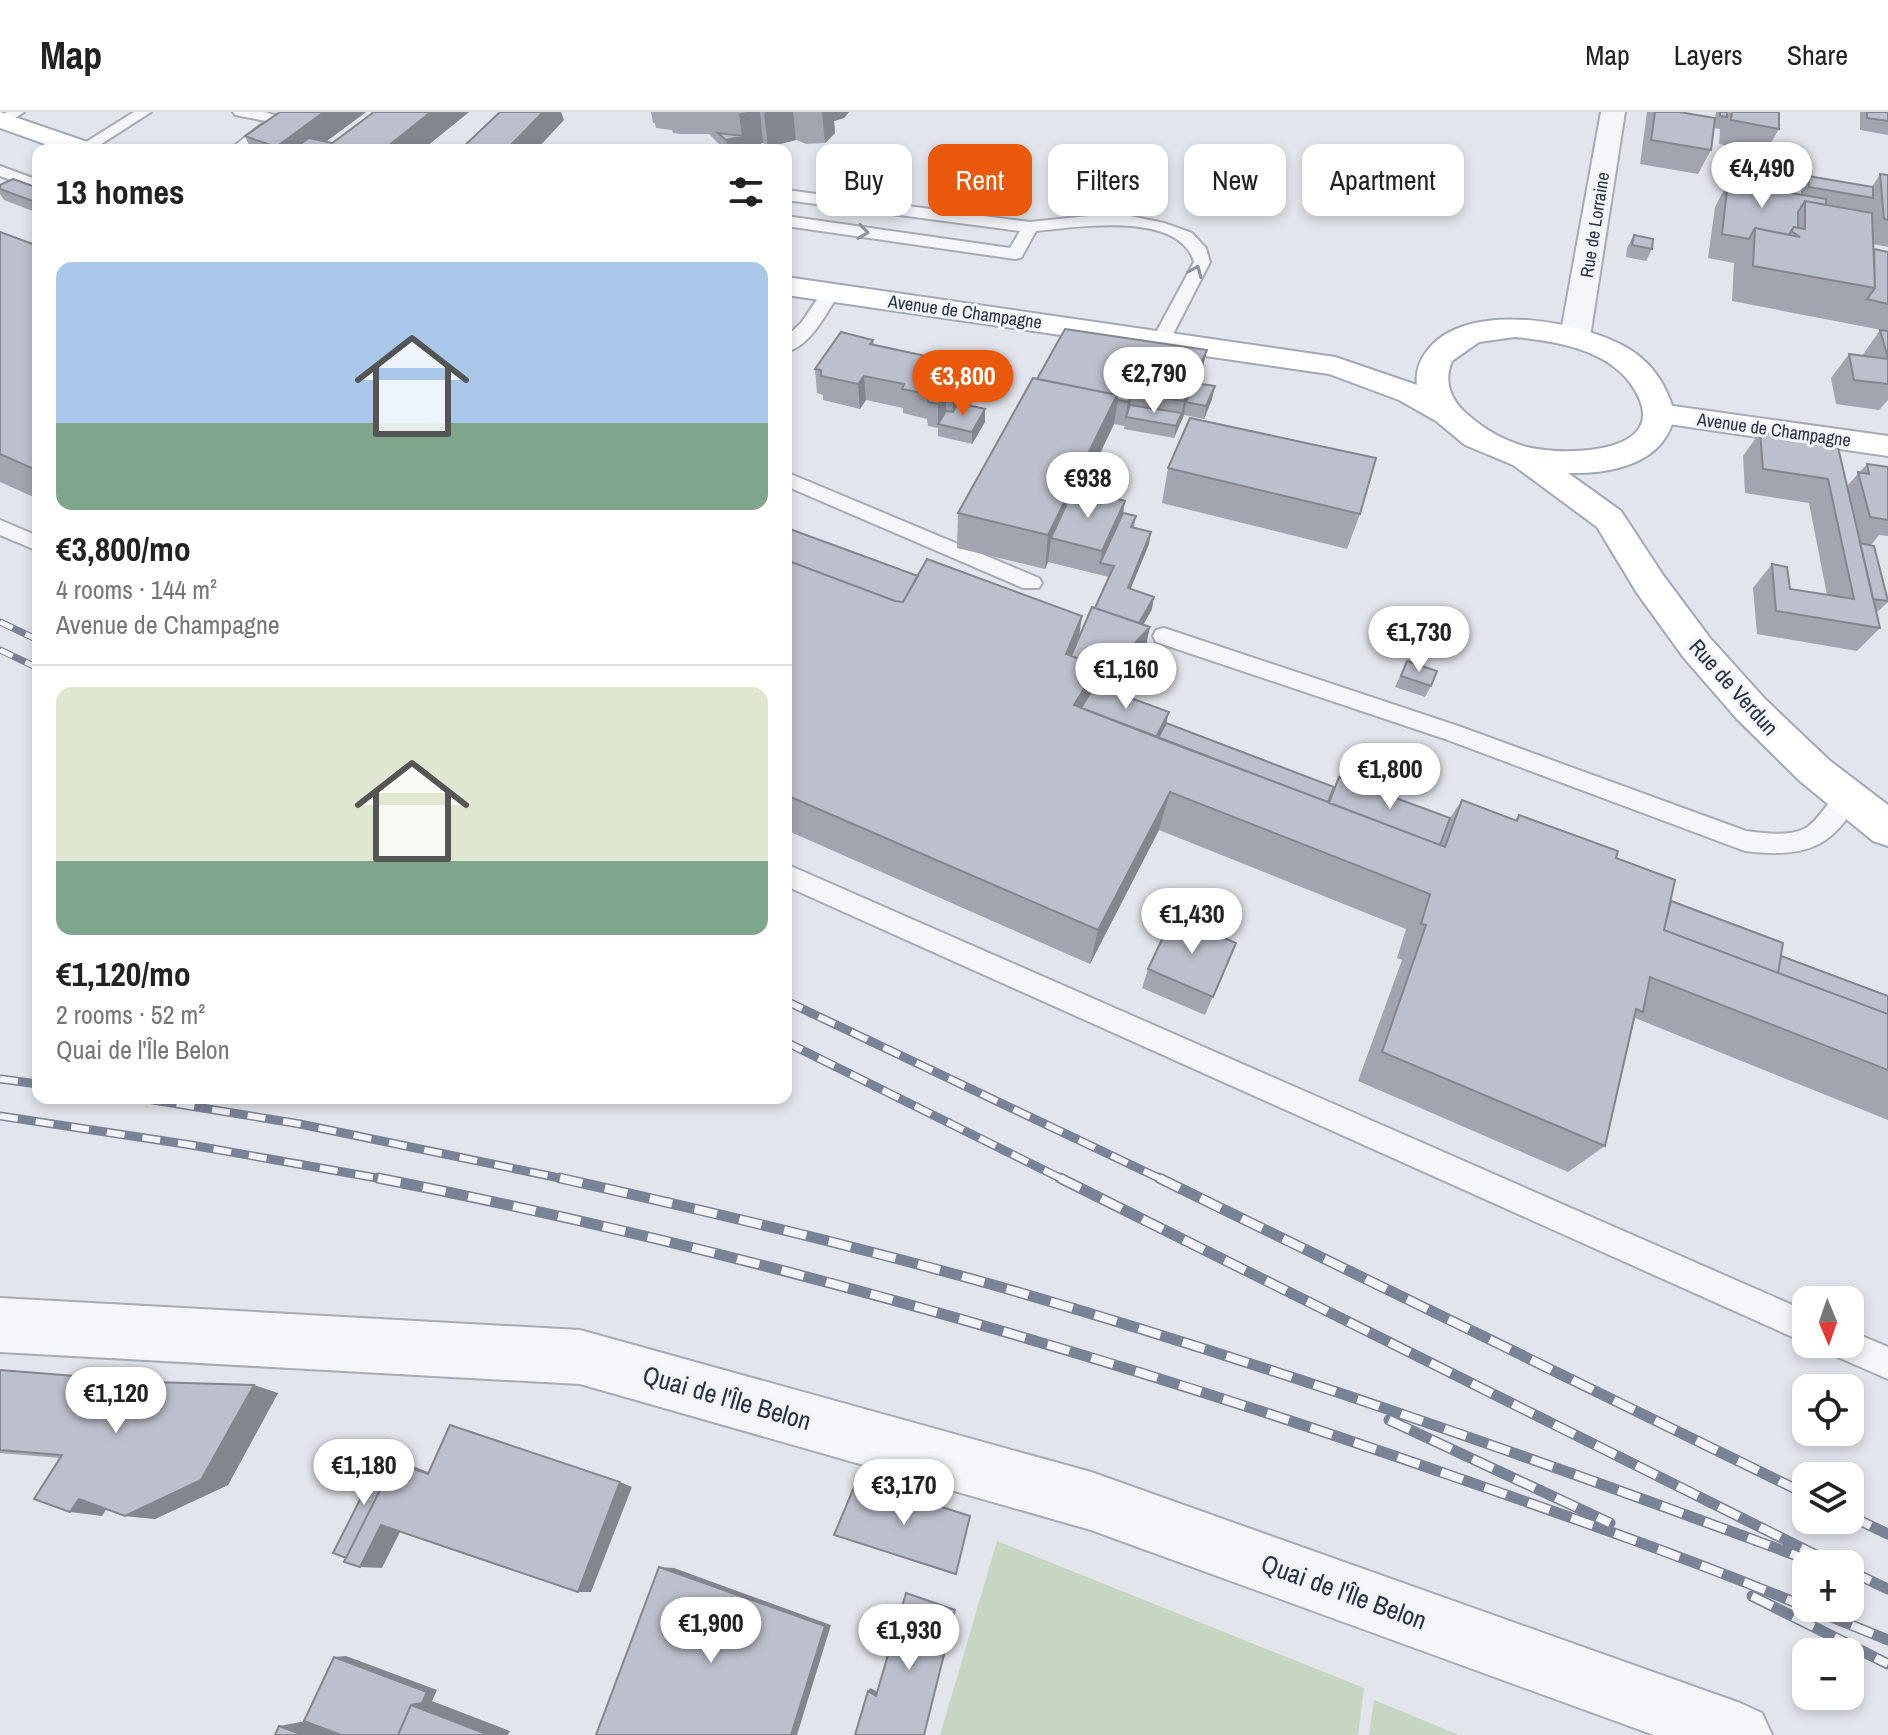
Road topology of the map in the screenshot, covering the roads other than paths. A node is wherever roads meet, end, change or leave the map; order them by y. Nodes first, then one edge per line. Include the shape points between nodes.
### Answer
1 (144, 112) edge
2 (240, 112) edge
3 (1613, 112) edge
4 (6, 118) edge
5 (72, 144) edge
6 (93, 144) edge
7 (245, 144) edge
8 (0, 171) edge
9 (32, 183) edge
10 (792, 196) edge
11 (792, 222) edge
12 (1030, 227) junction
13 (792, 287) edge
14 (831, 292) junction
15 (1575, 337) junction
16 (1161, 340) junction
17 (792, 342) edge
18 (1445, 348) junction
19 (1335, 366) junction
20 (1446, 413) junction
21 (1659, 414) junction
22 (1888, 446) edge
23 (1627, 454) junction
24 (1520, 455) junction
25 (792, 481) edge
26 (1609, 519) junction
27 (0, 527) edge
28 (32, 541) edge
29 (1031, 583) dead end
30 (1164, 636) dead end
31 (1848, 797) junction
32 (1888, 829) edge
33 (792, 878) edge
34 (1792, 1321) edge
35 (0, 1325) edge
36 (1864, 1353) edge
37 (1888, 1363) edge
38 (1740, 1735) edge

1 - 6 lane
2 - 7 lane via 279,119
3 - 15 street, Rue de Lorraine
4 - 5 main road
8 - 9 lane
10 - 12 lane
11 -> 12 lane via 1015,254
16 -> 12 lane via 1202,262 1186,236 1130,221
13 - 14 main road, Avenue de Champagne
14 - 16 main road, Avenue de Champagne
14 - 17 lane
15 - 18 main road via 1515,328 1476,334
15 - 21 main road via 1635,370 1653,391
16 - 19 main road, Avenue de Champagne
18 - 19 main road, Avenue de Champagne
18 - 20 main road via 1430,377
19 - 20 main road, Avenue de Champagne via 1410,393
20 - 24 main road via 1464,430
21 - 22 main road, Avenue de Champagne
21 - 23 main road via 1644,443
23 - 24 main road via 1578,463
23 - 26 main road
24 - 26 main road, Rue de Verdun
25 - 29 lane
26 - 31 main road, Rue de Verdun via 1697,648 1751,709
27 - 28 lane
30 - 31 lane via 1453,733 1745,841 1803,841 1834,823
31 - 32 main road, Rue de Verdun
33 - 34 lane
35 - 38 street, Quai de l'Île Belon via 580,1357 1091,1501
36 - 37 lane

